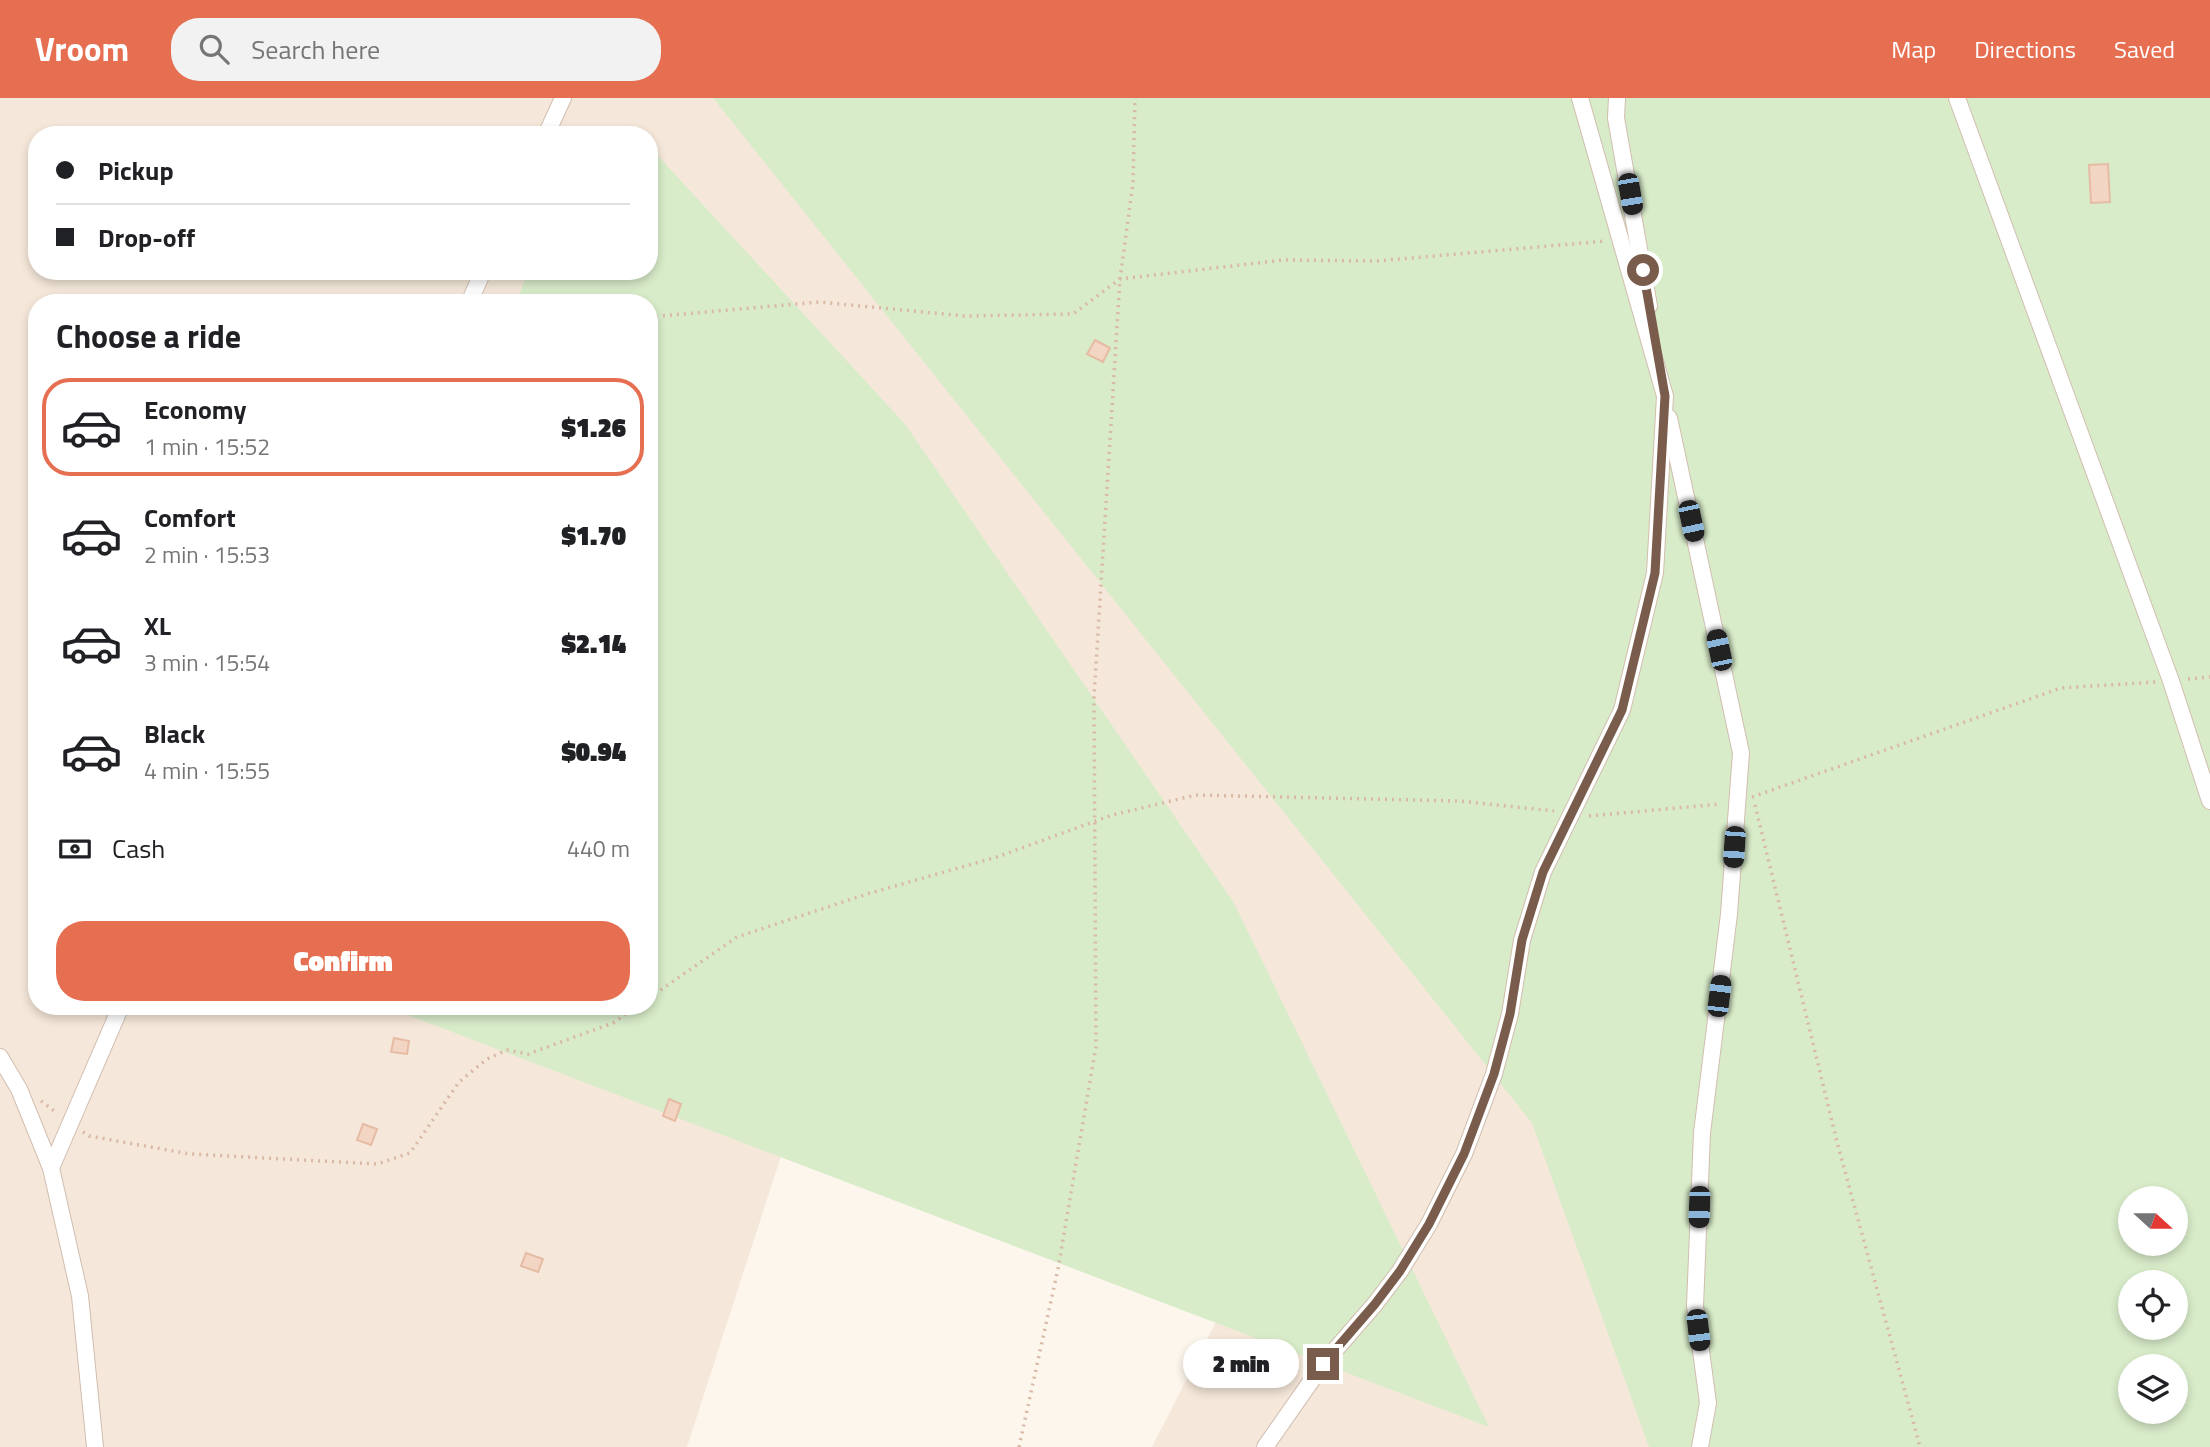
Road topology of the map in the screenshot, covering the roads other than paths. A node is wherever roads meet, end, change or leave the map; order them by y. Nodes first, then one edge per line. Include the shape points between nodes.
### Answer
1 (563, 98) edge
2 (1580, 98) edge
3 (1617, 98) edge
4 (1957, 98) edge
5 (550, 126) edge
6 (1665, 396) junction
7 (2210, 801) edge
8 (117, 1015) edge
9 (0, 1057) edge
10 (51, 1168) junction
11 (95, 1447) edge
12 (1265, 1447) edge
13 (1700, 1447) edge

1 - 5 street
2 - 6 street
3 - 6 street via 1616,118
4 - 7 street via 2171,681
6 - 12 street via 1655,573 1622,710 1543,872 1494,1074 1464,1154 1400,1271 1323,1364
6 - 13 street via 1741,752 1745,799 1702,1133 1695,1306 1708,1403
8 - 10 street
9 - 10 street via 19,1089
10 - 11 street via 80,1296

